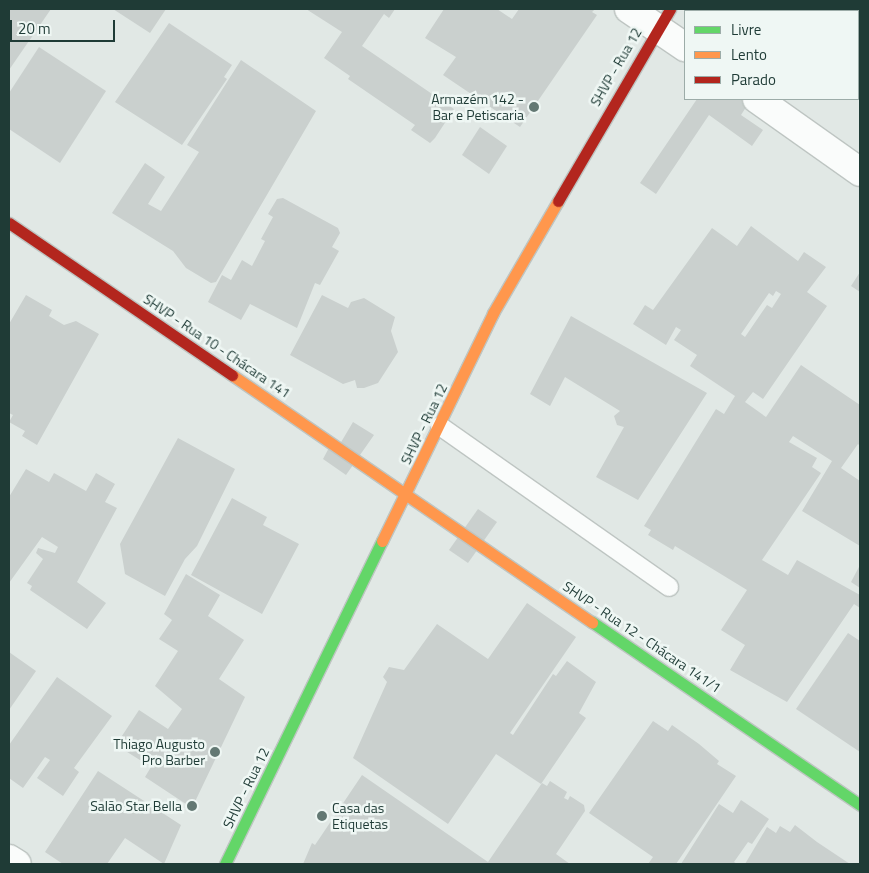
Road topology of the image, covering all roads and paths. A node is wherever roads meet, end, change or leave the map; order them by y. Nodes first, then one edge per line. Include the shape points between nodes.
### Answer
1 (629, 9) edge
2 (663, 18) edge
3 (684, 46) edge
4 (758, 100) edge
5 (860, 172) edge
6 (9, 224) edge
7 (440, 426) junction
8 (406, 495) junction
9 (669, 587) dead end
10 (860, 806) edge
11 (9, 858) edge
12 (17, 864) edge
13 (225, 864) edge

1 - 2 street
2 - 3 street
2 - 7 street, SHVP - Rua 12 via 493,313
4 - 5 street
6 - 8 street, SHVP - Rua 10 - Chácara 141
7 - 8 street, SHVP - Rua 12
7 - 9 lane
8 - 10 street, SHVP - Rua 12 - Chácara 141/1
8 - 13 street, SHVP - Rua 12
11 - 12 street

